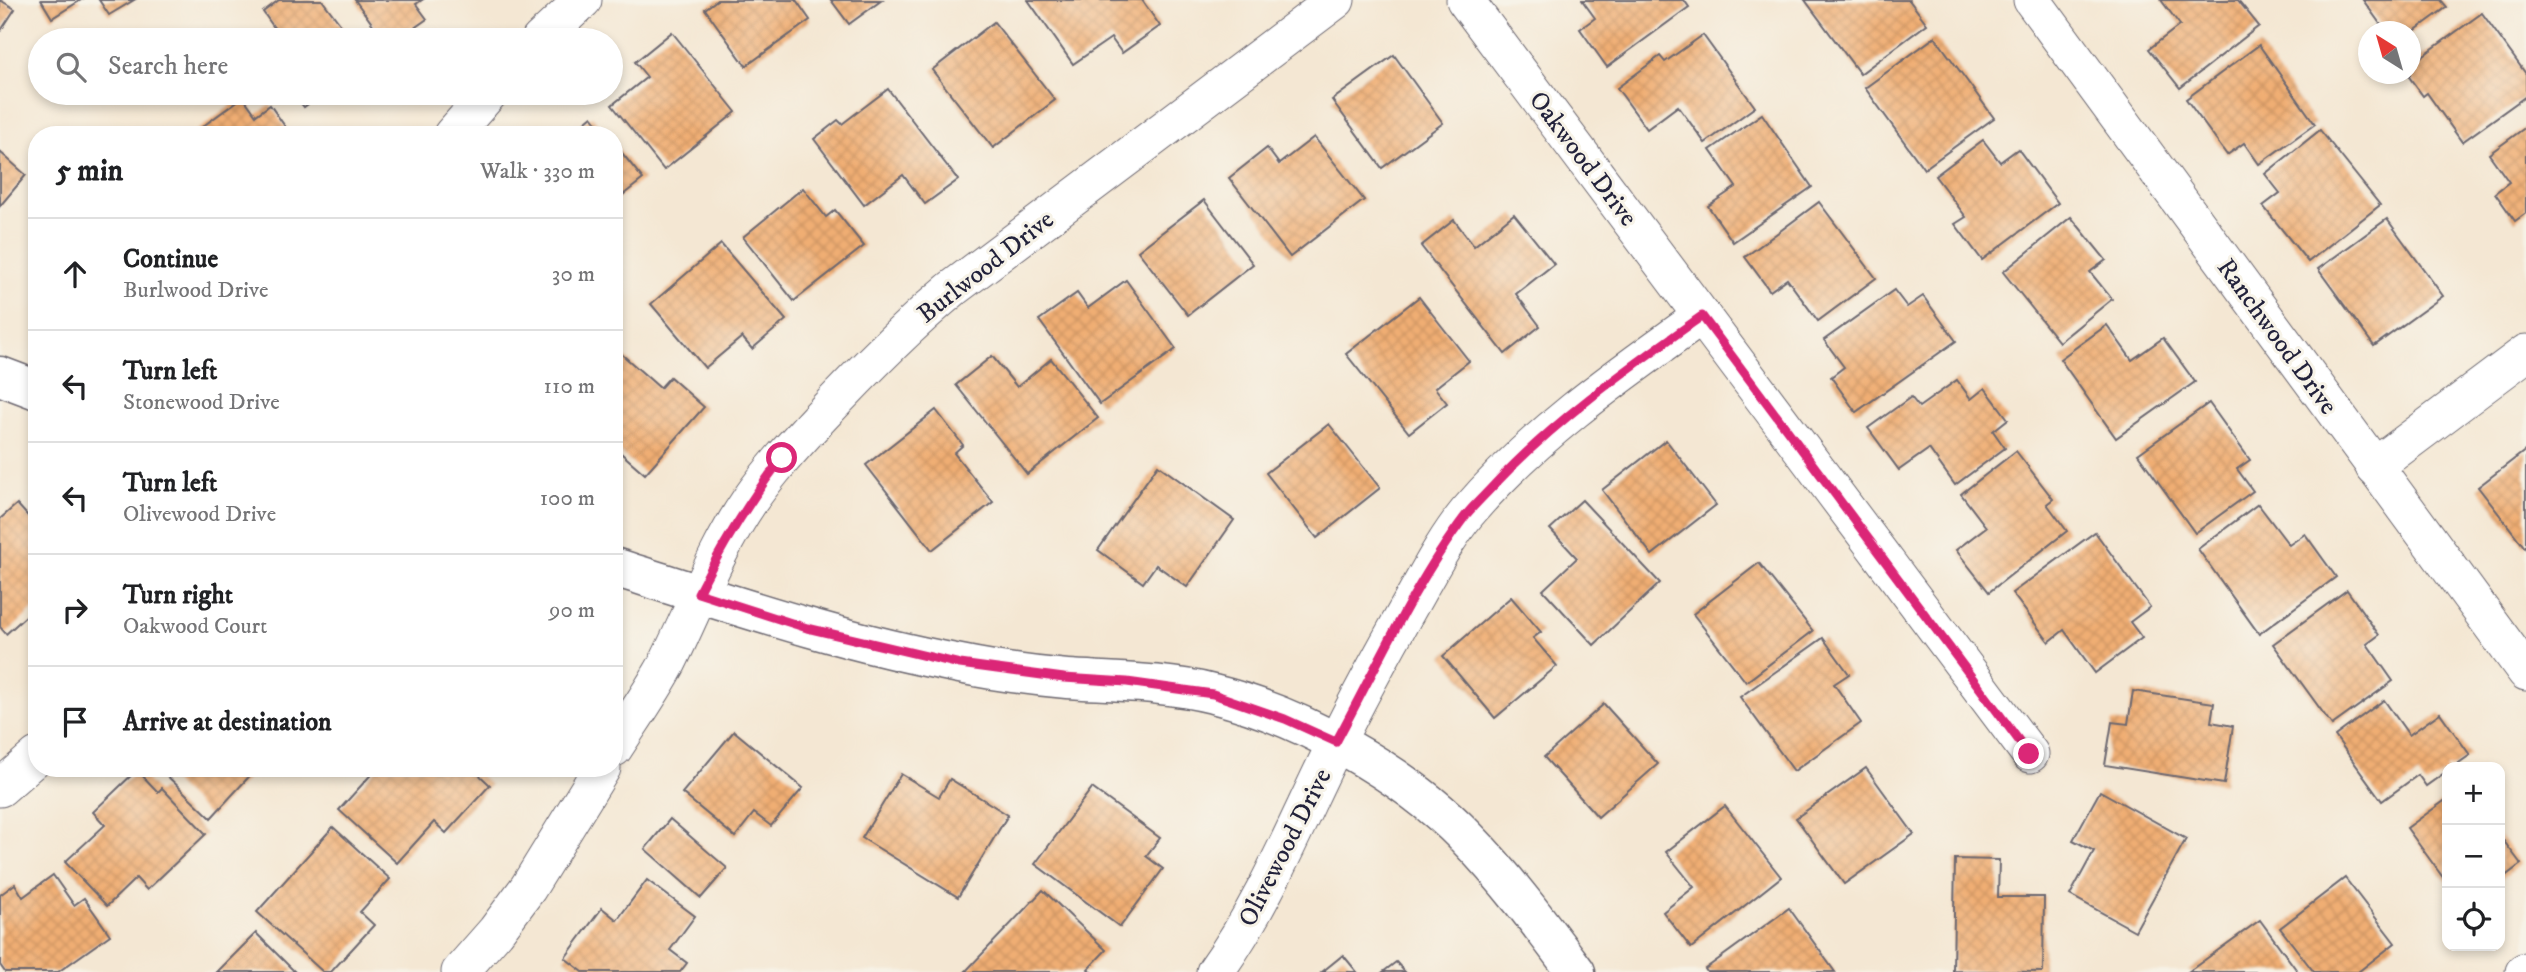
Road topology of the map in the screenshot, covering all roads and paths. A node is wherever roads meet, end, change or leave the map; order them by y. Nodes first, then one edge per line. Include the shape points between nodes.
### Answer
1 (583, 0) edge
2 (1336, 0) edge
3 (1465, 0) edge
4 (2032, 0) edge
5 (553, 28) edge
6 (478, 105) edge
7 (460, 126) edge
8 (1702, 316) junction
9 (2526, 353) edge
10 (0, 376) edge
11 (28, 387) edge
12 (2374, 467) junction
13 (623, 570) edge
14 (698, 593) junction
15 (2526, 672) edge
16 (623, 734) edge
17 (1336, 742) junction
18 (2029, 754) dead end
19 (28, 764) edge
20 (596, 777) edge
21 (0, 788) edge
22 (460, 972) edge
23 (1215, 972) edge
24 (1576, 972) edge

1 - 5 street
2 - 14 street, Burlwood Drive via 915,319 782,458 750,500
3 - 8 street, Oakwood Drive
4 - 12 street, Ranchwood Drive
6 - 7 street
8 - 17 street, Olivewood Drive via 1598,391 1520,458 1466,514 1395,631
8 - 18 street, Oakwood Drive
9 - 12 street
10 - 11 street
12 - 15 street, Ranchwood Drive
13 - 14 street
14 - 16 street, Burlwood Drive via 667,663
14 - 17 street via 807,628 960,664 1213,694
17 - 23 street, Olivewood Drive via 1258,905
17 - 24 street via 1425,801 1465,835
19 - 21 street
20 - 22 street via 527,888

